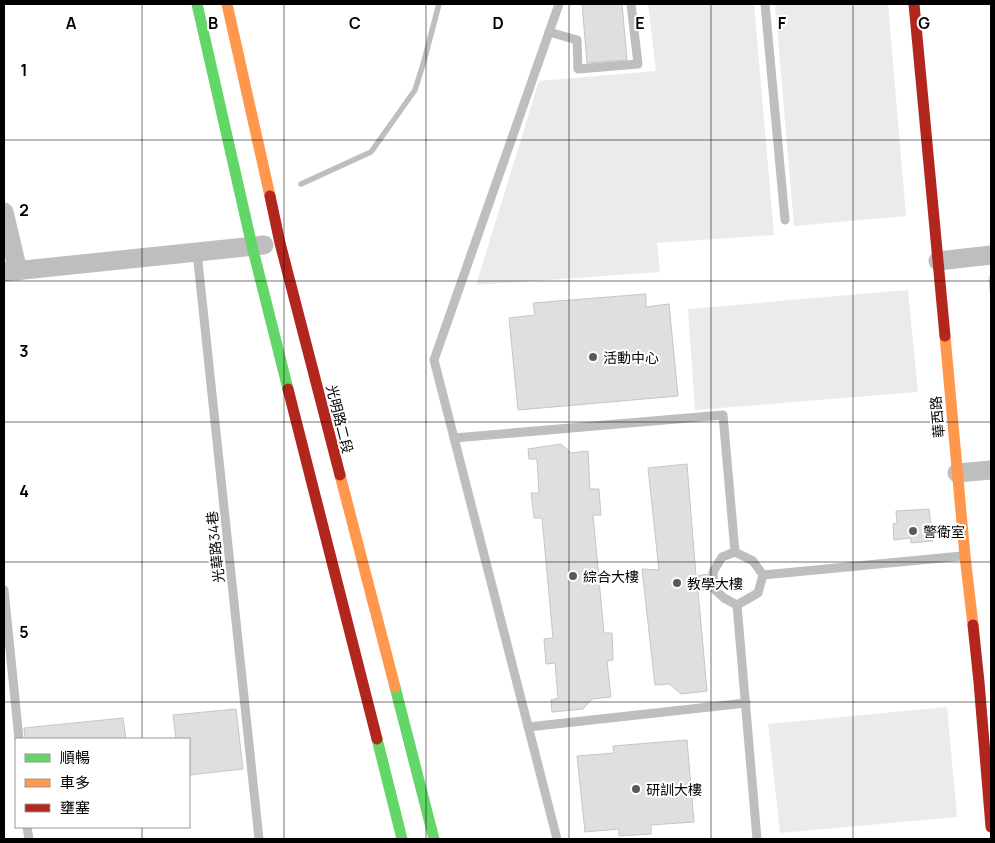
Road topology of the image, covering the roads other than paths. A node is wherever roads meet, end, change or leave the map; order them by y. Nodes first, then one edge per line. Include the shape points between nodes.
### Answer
1 (197, 4) edge
2 (227, 4) edge
3 (560, 4) edge
4 (631, 4) edge
5 (765, 4) edge
6 (914, 4) edge
7 (549, 32) junction
8 (4, 212) edge
9 (785, 220) dead end
10 (280, 244) junction
11 (252, 246) junction
12 (197, 252) junction
13 (991, 255) edge
14 (938, 261) junction
15 (11, 272) edge
16 (454, 438) junction
17 (991, 470) edge
18 (958, 474) junction
19 (735, 552) junction
20 (965, 556) junction
21 (763, 575) junction
22 (4, 590) edge
23 (737, 605) junction
24 (985, 682) edge
25 (746, 703) junction
26 (528, 727) junction
27 (19, 738) edge
28 (991, 827) edge
29 (259, 839) edge
30 (402, 839) edge
31 (434, 839) edge
32 (557, 839) edge
33 (757, 839) edge

1 - 11 street
2 - 10 street, 光明路二段
3 - 7 lane
4 - 7 lane via 638,64 578,69 577,40
5 - 9 lane
6 - 14 street, 華西路
7 - 16 lane via 434,360
8 - 15 street
10 - 11 street
10 - 31 street, 光明路二段
11 - 12 street
11 - 30 street
12 - 15 street
12 - 29 lane, 光華路34巷
13 - 14 street
14 - 18 street, 華西路
16 - 19 lane via 723,415
16 - 26 lane
17 - 18 street
18 - 20 street, 華西路
19 - 21 lane via 753,561
19 - 23 lane via 722,557 713,572 714,589
20 - 21 lane
20 - 24 street, 華西路
21 - 23 lane via 758,593
22 - 27 lane
23 - 25 lane
24 - 28 street, 華西路
25 - 26 lane
25 - 33 lane
26 - 32 lane

